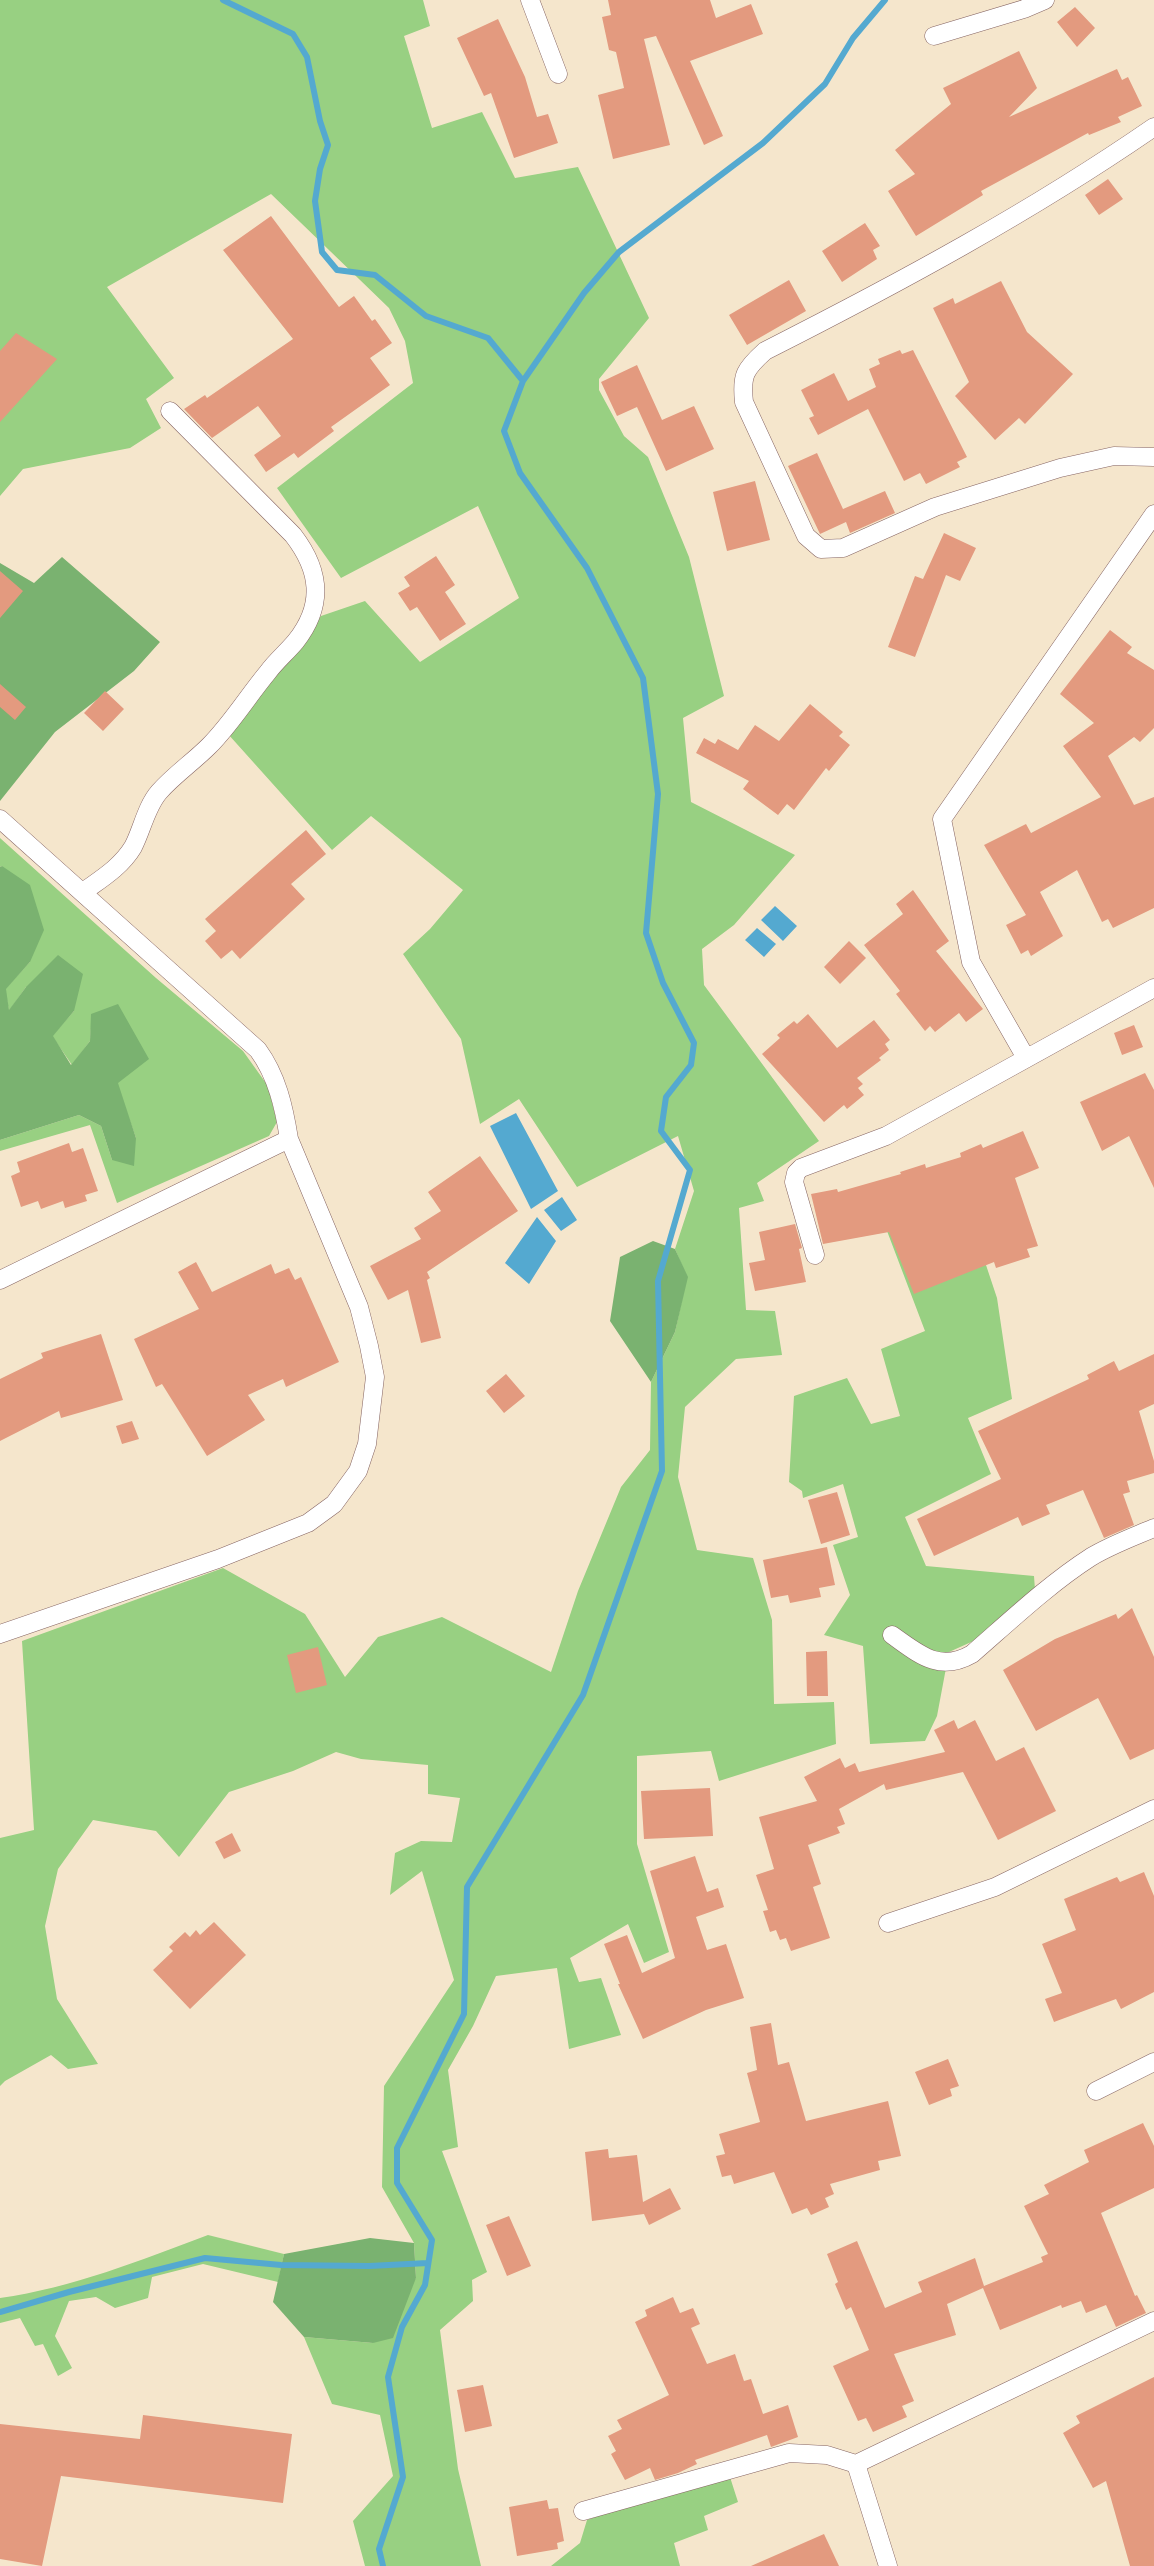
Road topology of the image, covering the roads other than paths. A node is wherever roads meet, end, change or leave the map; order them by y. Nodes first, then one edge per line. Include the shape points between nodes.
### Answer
1 (530, 0) edge
2 (1045, 0) edge
3 (934, 36) dead end
4 (558, 74) dead end
5 (1154, 127) edge
6 (170, 411) dead end
7 (1154, 457) edge
8 (1154, 514) edge
9 (0, 820) edge
10 (83, 892) junction
11 (1154, 988) edge
12 (1026, 1058) junction
13 (289, 1139) junction
14 (815, 1255) dead end
15 (0, 1280) edge
16 (1154, 1528) edge
17 (0, 1634) edge
18 (892, 1635) dead end
19 (1154, 1809) edge
20 (888, 1923) dead end
21 (1154, 2062) edge
22 (1096, 2091) dead end
23 (1154, 2321) edge
24 (856, 2464) junction
25 (583, 2510) dead end
26 (888, 2566) edge

1 - 4 street
2 - 3 street
5 - 7 street via 1086,174 915,273 765,351 749,365 742,382 744,402 806,536 821,549 843,548 935,507 1060,468 1114,456
6 - 10 street via 303,548 316,579 313,610 304,630 210,745 158,793 122,861
8 - 12 street via 942,819 972,962
9 - 10 street
10 - 13 street via 258,1050 276,1083 285,1110
11 - 12 street
12 - 14 street via 886,1136 801,1168 794,1182
13 - 15 street
13 - 17 street via 359,1308 369,1346 375,1377 367,1444 358,1471 334,1504 308,1523 218,1559
16 - 18 street via 1092,1557 960,1661 928,1660
19 - 20 street via 995,1887
21 - 22 street
23 - 24 street
24 - 25 street via 827,2455 789,2453
24 - 26 street

